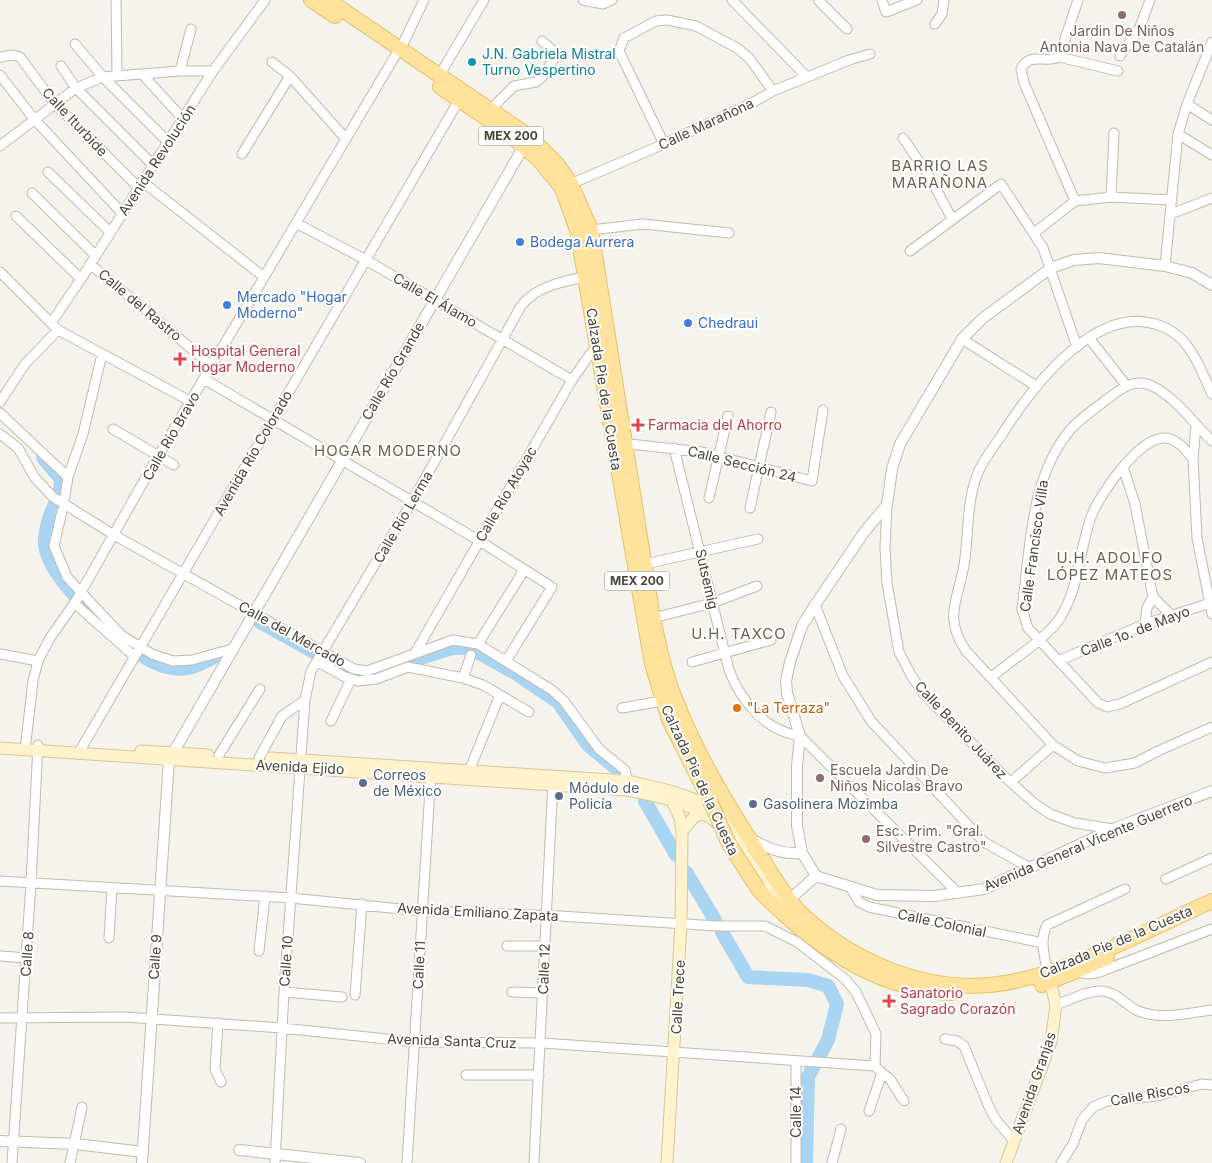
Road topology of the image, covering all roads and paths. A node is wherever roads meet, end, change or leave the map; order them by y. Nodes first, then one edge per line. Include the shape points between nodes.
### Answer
1 (116, 0) edge
2 (265, 0) edge
3 (311, 0) edge
4 (328, 0) edge
5 (424, 0) edge
6 (484, 0) edge
7 (583, 0) edge
8 (612, 0) edge
9 (732, 0) edge
10 (818, 0) edge
11 (882, 0) edge
12 (917, 0) edge
13 (944, 0) edge
14 (1078, 0) edge
15 (1150, 0) edge
16 (935, 24) dead end
17 (191, 29) dead end
18 (847, 29) dead end
19 (542, 41) dead end
20 (1212, 42) edge
21 (75, 44) dead end
22 (398, 52) junction
23 (870, 54) dead end
24 (1060, 56) junction
25 (1120, 56) dead end
26 (0, 57) edge
27 (272, 62) dead end
28 (61, 66) dead end
29 (1118, 70) dead end
30 (180, 71) junction
31 (213, 72) junction
32 (0, 74) edge
33 (117, 74) junction
34 (142, 74) junction
35 (103, 76) junction
36 (290, 76) junction
37 (439, 76) junction
38 (807, 78) junction
39 (76, 88) junction
40 (773, 90) junction
41 (459, 100) junction
42 (54, 103) junction
43 (1187, 104) junction
44 (491, 109) junction
45 (34, 120) junction
46 (184, 120) junction
47 (1212, 120) edge
48 (1114, 133) dead end
49 (1178, 134) junction
50 (903, 138) dead end
51 (346, 139) junction
52 (169, 142) junction
53 (664, 144) junction
54 (0, 146) edge
55 (524, 146) junction
56 (242, 154) dead end
57 (1212, 155) edge
58 (153, 165) junction
59 (48, 172) dead end
60 (141, 185) junction
61 (566, 186) junction
62 (32, 193) dead end
63 (1112, 198) junction
64 (1212, 198) edge
65 (1172, 200) junction
66 (1075, 201) junction
67 (122, 213) junction
68 (1171, 214) junction
69 (16, 216) dead end
70 (952, 219) junction
71 (296, 223) junction
72 (591, 230) junction
73 (110, 232) junction
74 (729, 233) dead end
75 (1034, 233) junction
76 (910, 251) dead end
77 (95, 255) junction
78 (366, 260) junction
79 (90, 264) junction
80 (1165, 266) junction
81 (1051, 268) junction
82 (0, 272) edge
83 (592, 275) junction
84 (264, 277) junction
85 (81, 279) junction
86 (1212, 285) edge
87 (435, 300) junction
88 (51, 322) junction
89 (58, 330) junction
90 (1089, 338) junction
91 (962, 339) junction
92 (504, 340) junction
93 (1077, 347) junction
94 (603, 350) junction
95 (102, 354) junction
96 (212, 366) junction
97 (204, 379) junction
98 (572, 380) junction
99 (1126, 385) junction
100 (1036, 386) junction
101 (1212, 394) edge
102 (190, 401) junction
103 (0, 402) edge
104 (824, 410) dead end
105 (771, 412) dead end
106 (0, 413) edge
107 (728, 416) dead end
108 (272, 420) junction
109 (1196, 425) junction
110 (113, 429) dead end
111 (0, 434) edge
112 (1212, 441) edge
113 (618, 443) junction
114 (674, 448) junction
115 (158, 456) junction
116 (719, 458) junction
117 (1193, 459) junction
118 (342, 460) junction
119 (174, 465) dead end
120 (1124, 467) junction
121 (759, 468) junction
122 (68, 477) junction
123 (709, 498) dead end
124 (412, 502) junction
125 (63, 504) junction
126 (887, 505) junction
127 (750, 508) dead end
128 (114, 535) junction
129 (758, 539) dead end
130 (478, 540) junction
131 (701, 551) junction
132 (644, 564) junction
133 (524, 570) junction
134 (183, 573) junction
135 (757, 586) dead end
136 (78, 597) junction
137 (1153, 597) junction
138 (712, 603) junction
139 (1210, 603) junction
140 (815, 605) junction
141 (253, 613) junction
142 (1212, 614) edge
143 (1172, 616) junction
144 (653, 618) junction
145 (1145, 624) junction
146 (1038, 639) junction
147 (770, 640) dead end
148 (478, 644) junction
149 (232, 649) junction
150 (136, 651) junction
151 (725, 652) junction
152 (416, 653) junction
153 (0, 654) edge
154 (471, 655) dead end
155 (320, 656) junction
156 (1060, 660) junction
157 (38, 662) junction
158 (506, 662) junction
159 (692, 662) dead end
160 (1212, 662) edge
161 (991, 677) junction
162 (464, 678) junction
163 (351, 679) junction
164 (260, 689) dead end
165 (500, 695) junction
166 (306, 700) junction
167 (662, 701) junction
168 (622, 708) dead end
169 (529, 712) dead end
170 (331, 721) dead end
171 (1212, 727) edge
172 (800, 736) junction
173 (0, 742) edge
174 (1053, 745) junction
175 (25, 747) junction
176 (0, 748) edge
177 (38, 748) junction
178 (79, 751) junction
179 (219, 755) junction
180 (170, 756) junction
181 (259, 758) junction
182 (302, 763) junction
183 (431, 771) junction
184 (467, 774) junction
185 (553, 780) junction
186 (1011, 782) junction
187 (628, 786) junction
188 (1212, 791) edge
189 (672, 800) junction
190 (711, 800) junction
191 (1113, 830) junction
192 (682, 831) junction
193 (748, 838) junction
194 (802, 853) junction
195 (1212, 858) edge
196 (1030, 868) junction
197 (816, 876) junction
198 (1166, 878) dead end
199 (0, 881) edge
200 (31, 883) junction
201 (112, 888) junction
202 (851, 888) junction
203 (1125, 889) dead end
204 (159, 892) junction
205 (958, 893) junction
206 (265, 896) junction
207 (291, 898) junction
208 (790, 899) junction
209 (1212, 901) edge
210 (362, 904) junction
211 (1212, 910) edge
212 (421, 911) junction
213 (547, 915) junction
214 (786, 915) junction
215 (681, 924) junction
216 (1212, 929) edge
217 (109, 938) dead end
218 (1043, 943) junction
219 (507, 946) dead end
220 (545, 946) junction
221 (259, 952) dead end
222 (0, 956) edge
223 (26, 958) junction
224 (1078, 972) junction
225 (1049, 978) junction
226 (284, 992) junction
227 (512, 992) dead end
228 (544, 993) junction
229 (355, 995) dead end
230 (342, 997) dead end
231 (1056, 1005) junction
232 (1212, 1010) edge
233 (0, 1018) edge
234 (151, 1019) junction
235 (23, 1020) junction
236 (218, 1023) junction
237 (282, 1028) junction
238 (945, 1039) dead end
239 (415, 1042) junction
240 (542, 1043) junction
241 (675, 1052) junction
242 (796, 1061) junction
243 (875, 1066) junction
244 (882, 1073) junction
245 (466, 1075) dead end
246 (539, 1075) junction
247 (221, 1082) dead end
248 (1212, 1085) edge
249 (904, 1101) dead end
250 (82, 1107) dead end
251 (869, 1111) dead end
252 (841, 1129) dead end
253 (1014, 1140) junction
254 (0, 1141) edge
255 (14, 1142) junction
256 (76, 1144) junction
257 (239, 1150) dead end
258 (143, 1152) junction
259 (274, 1159) edge
260 (12, 1163) edge
261 (70, 1163) edge
262 (142, 1163) edge
263 (360, 1163) edge
264 (407, 1163) edge
265 (534, 1163) edge
266 (667, 1163) edge
267 (796, 1163) edge
268 (832, 1163) edge
269 (1006, 1163) edge
270 (1061, 1163) edge

1 - 33 street
2 - 31 street, Avenida Revolución
3 - 22 main road, Calzada Pie de la Cuesta / MEX 200
4 - 22 main road, Calzada Pie de la Cuesta / MEX 200
5 - 22 street, Calle Río Bravo
6 - 37 street
7 - 8 street via 603,4
9 - 38 street
10 - 18 street
11 - 12 street via 886,12
13 - 16 street via 942,14
14 - 24 street
15 - 25 street via 1140,27
17 - 30 street
19 - 44 street via 555,52 555,57 542,77 536,82 514,86
20 - 43 street
21 - 35 street
22 - 37 main road, Calzada Pie de la Cuesta / MEX 200
22 - 41 main road, Calzada Pie de la Cuesta / MEX 200
22 - 51 street, Calle Río Bravo
23 - 38 street, Calle Marañona
24 - 29 street
24 - 66 street via 1054,59 1035,58 1024,62 1020,69
26 - 42 street, Calle Iturbide via 20,57
27 - 36 street
28 - 39 street
30 - 31 street
30 - 34 street
31 - 46 street, Avenida Revolución
32 - 45 street
33 - 34 street
33 - 35 street
34 - 46 street
35 - 39 street
35 - 52 street
36 - 51 street
36 - 56 street
37 - 44 main road, Calzada Pie de la Cuesta / MEX 200
38 - 40 street, Calle Marañona
39 - 42 street
39 - 58 street
40 - 53 street, Calle Marañona
40 - 53 street via 749,58 717,36 679,21 656,21 624,38 619,51
41 - 55 main road, Calzada Pie de la Cuesta / MEX 200
41 - 78 street, Avenida Río Colorado
42 - 45 street
42 - 60 street, Calle Iturbide
43 - 47 street
43 - 49 street
44 - 61 main road, Calzada Pie de la Cuesta / MEX 200 via 546,151
45 - 54 street
45 - 67 street
46 - 52 street, Avenida Revolución
48 - 63 street
49 - 57 street
49 - 65 street
50 - 70 street via 931,179
51 - 71 street, Calle Río Bravo
52 - 58 street, Avenida Revolución
53 - 61 street, Calle Marañona
55 - 61 main road, Calzada Pie de la Cuesta / MEX 200
55 - 87 street, Calle Río Grande
58 - 60 street, Avenida Revolución
59 - 73 street
60 - 67 street, Avenida Revolución
60 - 84 street, Calle Iturbide
61 - 72 main road, Calzada Pie de la Cuesta / MEX 200
61 - 83 main road, Calzada Pie de la Cuesta / MEX 200
62 - 77 street
63 - 65 street
63 - 66 street
64 - 68 street
65 - 68 street
66 - 75 street
67 - 73 street, Avenida Revolución
68 - 80 street
69 - 85 street
70 - 75 street via 1002,184
70 - 76 street
71 - 78 street, Calle El Álamo
71 - 84 street, Calle Río Bravo
72 - 74 street via 643,224
72 - 83 main road, Calzada Pie de la Cuesta / MEX 200
73 - 77 street, Avenida Revolución
75 - 81 street
77 - 79 street, Avenida Revolución
78 - 87 street, Calle El Álamo
78 - 108 street, Avenida Río Colorado
79 - 85 street, Avenida Revolución
79 - 96 street, Calle del Rastro
80 - 81 street via 1099,258 1074,260
80 - 86 street via 1192,273
81 - 91 street via 983,318
81 - 93 street
82 - 88 street
83 - 92 street, Calle Río Lerma via 540,289 530,296 521,306
83 - 94 main road, Calzada Pie de la Cuesta / MEX 200
84 - 96 street, Calle Río Bravo
85 - 88 street, Avenida Revolución
87 - 92 street, Calle El Álamo
87 - 118 street, Calle Río Grande
88 - 89 street
89 - 95 street
89 - 103 street via 26,364
90 - 93 street
90 - 99 street
90 - 101 street via 1114,324 1157,324 1172,331 1182,341
91 - 100 street
91 - 126 street via 900,444 892,469
92 - 98 street, Calle El Álamo
92 - 124 street, Calle Río Lerma
93 - 100 street
94 - 98 street, Calle Río Atoyac via 591,354
94 - 113 main road, Calzada Pie de la Cuesta / MEX 200
95 - 102 street
95 - 122 street via 83,434
96 - 97 street, Calle Río Bravo
97 - 102 street, Calle Río Bravo
97 - 108 street
98 - 130 street, Calle Río Atoyac
99 - 109 street via 1150,385 1183,410
99 - 146 street, Calle Francisco Villa via 1072,429 1043,477 1022,610 1028,628
100 - 161 street via 978,472 971,493 964,566 952,610 958,640
102 - 115 street, Calle Río Bravo
104 - 121 street, Calle Sección 24 via 812,481
105 - 121 street
106 - 122 street
107 - 116 street
108 - 118 street
108 - 134 street, Avenida Río Colorado
109 - 112 street
109 - 117 street
110 - 115 street
111 - 125 street, Calle del Mercado via 18,448 39,482
113 - 114 street, Calle Sección 24
113 - 132 main road, Calzada Pie de la Cuesta / MEX 200
113 - 167 main road, Calzada Pie de la Cuesta / MEX 200 via 648,646
114 - 116 street, Calle Sección 24
114 - 131 street, Sutsemig
115 - 119 street
115 - 128 street, Calle Río Bravo
116 - 121 street, Calle Sección 24
116 - 123 street
117 - 120 street via 1176,441 1164,437 1150,441
117 - 139 street via 1197,538
118 - 124 street
118 - 141 street, Calle Río Grande
120 - 137 street via 1135,504
120 - 146 street via 1101,497 1090,519 1073,592 1059,619
121 - 127 street
122 - 125 street
124 - 130 street
124 - 155 street, Calle Río Lerma
125 - 128 street, Calle del Mercado
125 - 136 street via 54,546
126 - 140 street via 865,531
126 - 186 street, Calle Benito Juárez via 887,583 899,652 924,692
128 - 134 street, Calle del Mercado
128 - 136 street, Calle Río Bravo
129 - 131 street
130 - 133 street
130 - 152 street, Calle Río Atoyac
131 - 132 street
131 - 138 street, Sutsemig
132 - 144 main road, Calzada Pie de la Cuesta / MEX 200
133 - 148 street
133 - 158 street via 552,587
134 - 141 street, Calle del Mercado
134 - 150 street, Avenida Río Colorado
135 - 138 street
136 - 150 street
136 - 150 street
136 - 157 street, Calle Río Bravo
137 - 143 street
137 - 145 street
138 - 144 street
138 - 151 street, Sutsemig
139 - 142 street
139 - 143 street, Calle 1o. de Mayo
140 - 172 street via 802,626 786,681 786,693
140 - 196 street via 843,676 871,720 984,842
141 - 149 street, Calle Río Grande
141 - 155 street, Calle del Mercado
143 - 145 street, Calle 1o. de Mayo
144 - 190 main road, Calzada Pie de la Cuesta / MEX 200 via 664,665
145 - 156 street, Calle 1o. de Mayo
146 - 156 street, Calle Francisco Villa
146 - 161 street
147 - 151 street
148 - 152 street, Calle del Mercado via 453,640
148 - 158 street, Calle del Mercado
149 - 150 street via 182,661
149 - 180 street, Calle Río Grande
150 - 178 street, Avenida Río Colorado
151 - 159 street
151 - 172 street, Sutsemig via 737,690 748,704 771,725
152 - 155 street, Calle del Mercado via 361,671
153 - 157 street
154 - 162 street
155 - 163 street
155 - 166 street, Calle Río Lerma via 308,681
156 - 160 street, Calle Francisco Villa via 1098,703 1107,707
157 - 175 street, Calle Río Bravo
158 - 187 street, Calle del Mercado via 564,701 599,749 625,770
161 - 174 street
162 - 163 street via 408,667 367,681
162 - 165 street
163 - 170 street
164 - 179 street
165 - 169 street
165 - 184 street
166 - 181 street via 282,716
166 - 182 street, Calle Río Lerma
167 - 168 street
167 - 190 main road, Calzada Pie de la Cuesta / MEX 200
171 - 174 street via 1135,764 1105,768 1078,761
172 - 194 street via 797,826
172 - 205 street
173 - 175 main road, Avenida Ejido
174 - 186 street
175 - 176 main road, Avenida Ejido
175 - 177 main road, Avenida Ejido
177 - 178 main road, Avenida Ejido
177 - 200 street, Calle 8
178 - 180 main road, Avenida Ejido
179 - 180 main road, Avenida Ejido
179 - 181 main road, Avenida Ejido
180 - 182 main road, Avenida Ejido
180 - 204 street, Calle 9
181 - 182 main road, Avenida Ejido
182 - 183 main road, Avenida Ejido
182 - 207 street, Calle 10
183 - 184 main road, Avenida Ejido
183 - 212 street, Calle 11
184 - 185 main road, Avenida Ejido
185 - 187 main road, Avenida Ejido
185 - 213 street, Calle 12
186 - 191 street, Calle Benito Juárez via 1050,814 1075,823
187 - 189 main road, Avenida Ejido
187 - 208 main road, Avenida Ejido via 674,792 705,803 731,824 780,892
188 - 191 street, Avenida General Vicente Guerrero
189 - 190 main road, Avenida Ejido
189 - 192 main road, Calle Trece
190 - 192 main road
190 - 193 main road, Calzada Pie de la Cuesta / MEX 200
190 - 214 main road, Avenida Ejido via 725,830 776,896
190 - 214 main road, Calzada Pie de la Cuesta / MEX 200, bridge via 729,844 758,889
191 - 196 street, Avenida General Vicente Guerrero
192 - 215 main road, Calle Trece
193 - 194 street via 773,851
193 - 208 main road, Calzada Pie de la Cuesta / MEX 200
194 - 197 street
195 - 198 street
196 - 205 street, Avenida General Vicente Guerrero via 984,889
197 - 202 street, Avenida General Vicente Guerrero
197 - 208 street
199 - 200 street, Avenida Emiliano Zapata
200 - 201 street, Avenida Emiliano Zapata
200 - 223 street, Calle 8
201 - 204 street, Avenida Emiliano Zapata
201 - 217 street
202 - 205 street, Avenida General Vicente Guerrero via 877,895
202 - 218 street, Calle Colonial via 859,902 868,907
203 - 218 street via 1047,925
204 - 206 street, Avenida Emiliano Zapata
204 - 234 street, Calle 9
206 - 207 street, Avenida Emiliano Zapata
206 - 221 street
207 - 210 street, Avenida Emiliano Zapata
207 - 226 street, Calle 10
208 - 225 main road, Calzada Pie de la Cuesta / MEX 200 via 804,915 843,946 890,970 943,984 1005,983
209 - 225 main road, Calzada Pie de la Cuesta / MEX 200
210 - 212 street, Avenida Emiliano Zapata
210 - 229 street
211 - 224 main road, Calzada Pie de la Cuesta / MEX 200
212 - 213 street, Avenida Emiliano Zapata
212 - 239 street, Calle 11
213 - 215 street, Avenida Emiliano Zapata
213 - 220 street, Calle 12
214 - 225 main road, Calzada Pie de la Cuesta / MEX 200 via 840,957 865,970 918,988 940,992 993,993
215 - 241 main road, Calle Trece
215 - 243 street, Avenida Emiliano Zapata via 765,926 797,942 845,979 856,992 874,1026
216 - 224 street via 1097,973
218 - 225 street
219 - 220 street
220 - 228 street, Calle 12
222 - 223 street
223 - 235 street, Calle 8
224 - 225 main road, Calzada Pie de la Cuesta / MEX 200
225 - 231 main road, Avenida Granjas
226 - 230 street
226 - 237 street, Calle 10
227 - 228 street
228 - 240 street, Calle 12
231 - 232 street via 1094,991 1104,991 1148,1013 1166,1015
231 - 253 main road, Avenida Granjas via 1051,1042
233 - 235 street, Avenida Santa Cruz
234 - 235 street, Avenida Santa Cruz
234 - 236 street, Avenida Santa Cruz
234 - 258 street, Calle 9
235 - 255 street, Calle 8
236 - 237 street, Avenida Santa Cruz
236 - 247 street via 215,1069
237 - 239 street, Avenida Santa Cruz
237 - 259 street, Calle 10
238 - 253 street via 964,1046 989,1107
239 - 240 street, Avenida Santa Cruz
239 - 264 street, Calle 11
240 - 241 street, Avenida Santa Cruz
240 - 246 street, Calle 12
241 - 242 street, Avenida Santa Cruz
241 - 266 main road, Calle Trece
242 - 243 street, Avenida Santa Cruz
242 - 267 street, Calle 14
243 - 244 street
244 - 249 street via 890,1079
244 - 251 street
245 - 246 street
246 - 265 street, Calle 12
248 - 270 street, Calle Riscos via 1202,1084 1132,1100 1106,1101 1093,1107 1082,1120
250 - 256 street
252 - 268 street
253 - 269 main road, Avenida Granjas
254 - 255 street
255 - 256 street
255 - 260 street, Calle 8
256 - 258 street
256 - 261 street
257 - 259 street
258 - 262 street, Calle 9
259 - 263 street

